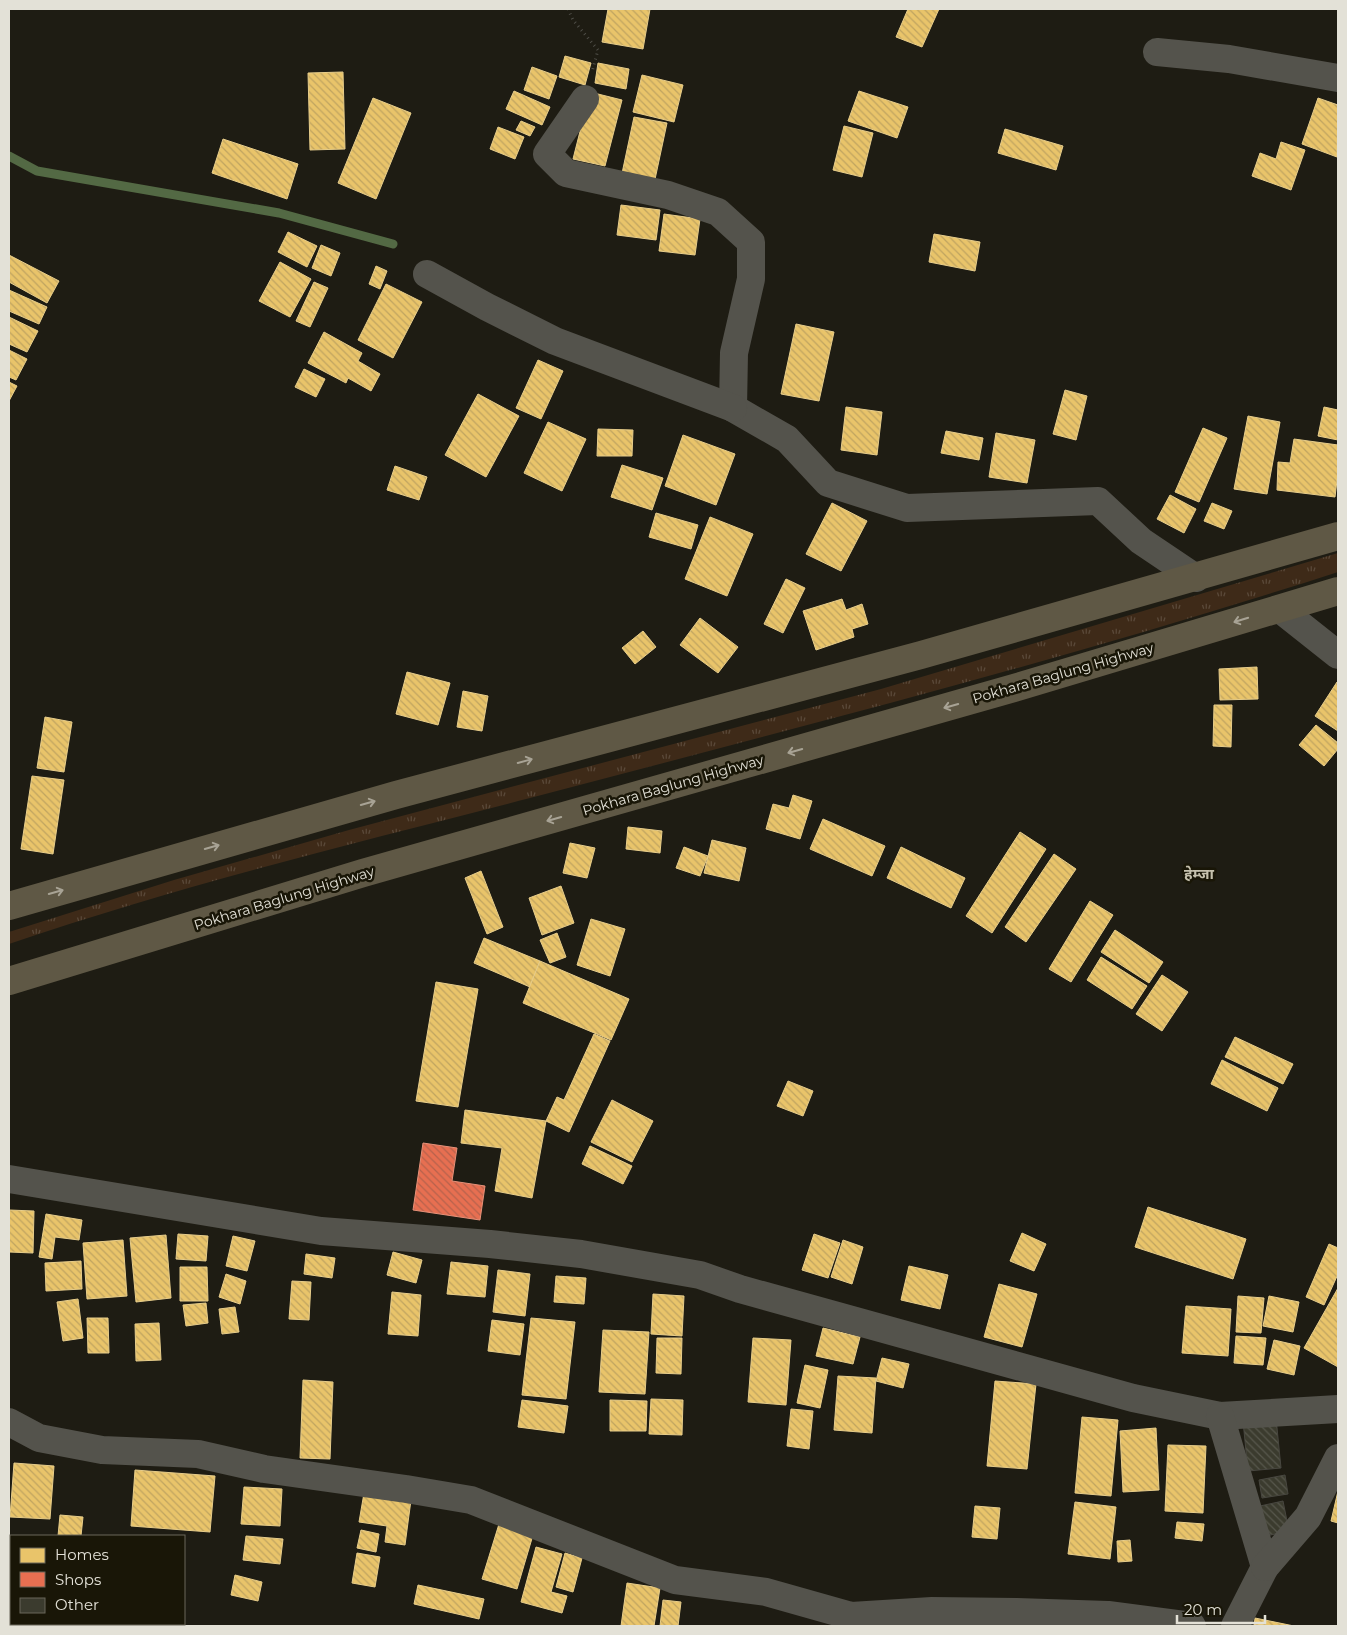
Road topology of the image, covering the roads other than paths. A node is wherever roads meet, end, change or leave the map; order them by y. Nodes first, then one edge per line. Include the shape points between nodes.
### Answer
1 (1156, 52) dead end
2 (1338, 78) edge
3 (585, 99) road end
4 (427, 274) dead end
5 (733, 408) junction
6 (1338, 536) edge
7 (1196, 578) junction
8 (1338, 591) edge
9 (1280, 609) junction
10 (1338, 655) edge
11 (9, 906) edge
12 (9, 981) edge
13 (9, 1180) edge
14 (1338, 1410) edge
15 (1220, 1416) junction
16 (9, 1422) edge
17 (1338, 1458) edge
18 (1265, 1567) junction
19 (1192, 1626) edge
20 (1235, 1626) edge

1 - 2 street via 1228,59
3 - 5 street via 547,154 566,173 668,196 718,212 751,242 751,279 734,353
4 - 5 street via 555,341
5 - 7 street via 787,439 828,483 907,508 1098,501 1141,540
6 - 7 highway
11 -> 7 highway via 396,795
8 - 9 highway, Pokhara Baglung Highway
9 - 10 street
9 -> 12 highway, Pokhara Baglung Highway via 363,873
13 - 15 street via 321,1232 581,1254 700,1275 740,1289 1133,1398
14 - 15 street
15 - 18 street
16 - 19 street via 39,1438 102,1450 198,1454 264,1469 471,1500 675,1580 766,1592 851,1616 932,1611 1026,1612 1108,1615
17 - 18 street via 1308,1517
18 - 20 street

